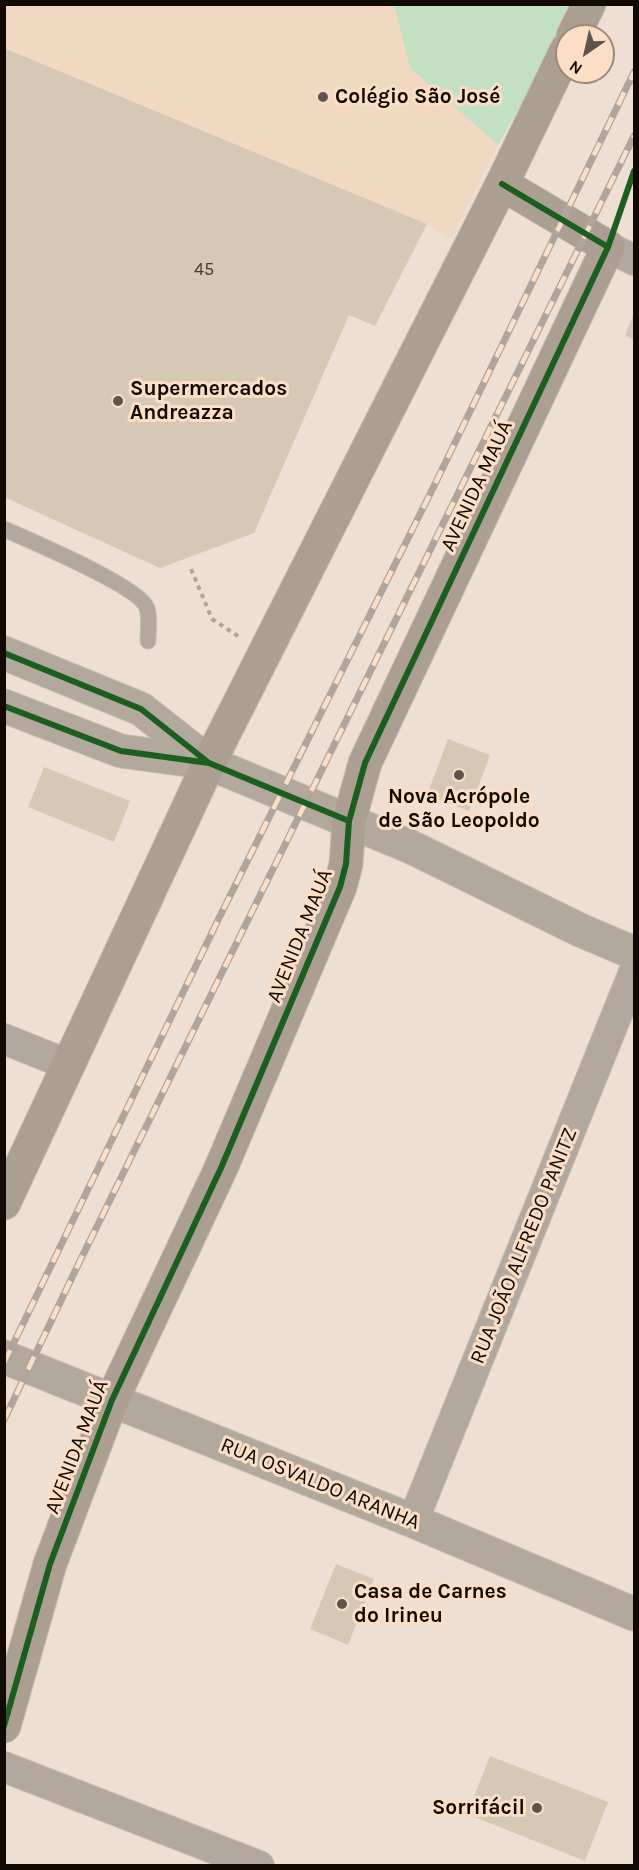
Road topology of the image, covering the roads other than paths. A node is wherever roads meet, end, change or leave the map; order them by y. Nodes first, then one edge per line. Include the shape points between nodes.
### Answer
1 (589, 4) edge
2 (579, 24) edge
3 (555, 74) edge
4 (502, 184) junction
5 (621, 253) edge
6 (4, 529) edge
7 (148, 641) dead end
8 (4, 653) edge
9 (4, 706) edge
10 (209, 763) junction
11 (349, 821) junction
12 (634, 953) edge
13 (634, 972) edge
14 (4, 1039) edge
15 (69, 1065) junction
16 (4, 1203) edge
17 (4, 1357) edge
18 (112, 1400) junction
19 (413, 1521) junction
20 (634, 1614) edge
21 (4, 1726) edge
22 (4, 1767) edge
23 (259, 1866) edge

1 - 2 main road
3 - 4 main road
4 - 5 main road, AVENIDA MAUÁ
4 - 10 main road
5 - 11 main road, AVENIDA MAUÁ via 365,763
6 - 7 lane via 137,596 147,608
8 - 10 street via 141,709
9 - 10 street via 121,751
10 - 11 street
10 - 15 main road
11 - 12 street
11 - 18 main road, AVENIDA MAUÁ via 340,887 222,1168
13 - 19 street, RUA JOÃO ALFREDO PANITZ
14 - 15 street
15 - 16 main road
17 - 18 street, RUA OSVALDO ARANHA
18 - 19 street, RUA OSVALDO ARANHA
18 - 21 main road, AVENIDA MAUÁ via 50,1564
19 - 20 street, RUA OSVALDO ARANHA
22 - 23 street

